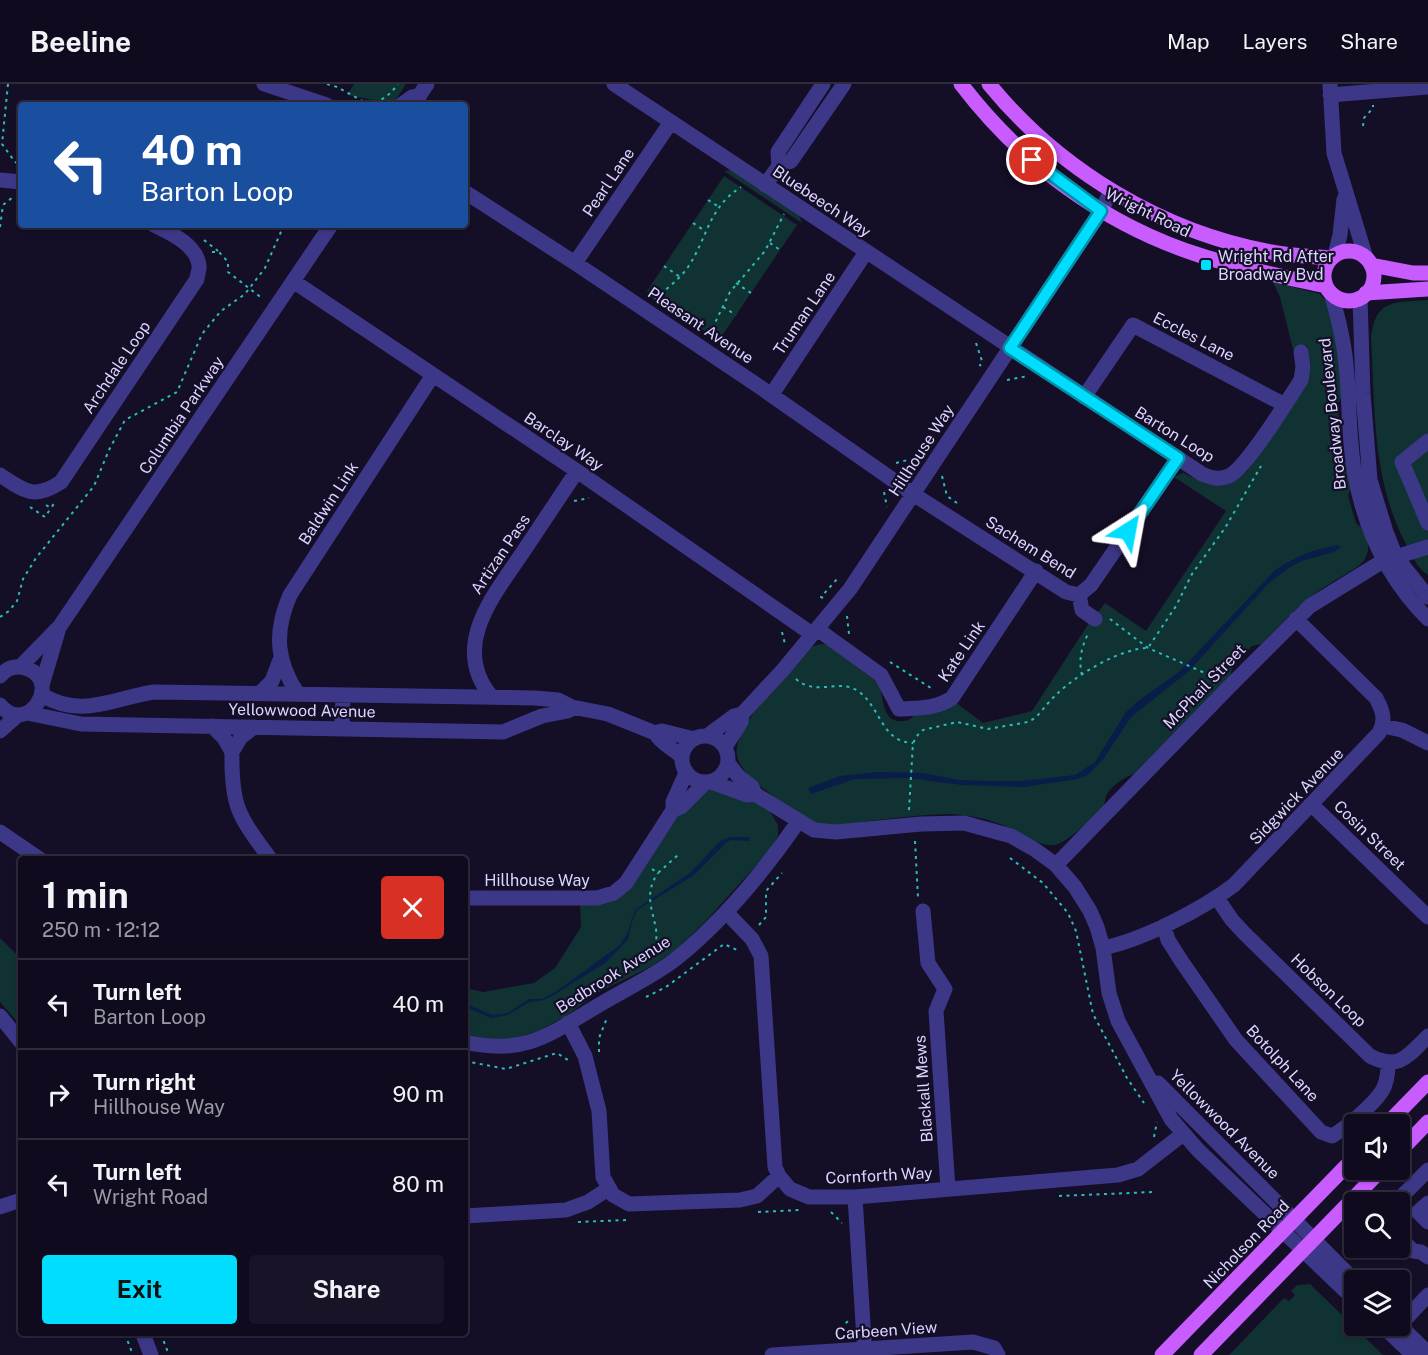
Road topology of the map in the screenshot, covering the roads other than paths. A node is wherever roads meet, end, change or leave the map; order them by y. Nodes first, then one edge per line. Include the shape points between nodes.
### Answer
1 (264, 84) edge
2 (823, 84) edge
3 (844, 84) edge
4 (961, 84) edge
5 (989, 84) edge
6 (622, 86) edge
7 (282, 87) edge
8 (1327, 87) edge
9 (1428, 87) edge
10 (421, 95) edge
11 (320, 102) edge
12 (405, 102) edge
13 (671, 122) junction
14 (779, 166) junction
15 (0, 180) edge
16 (765, 185) junction
17 (18, 188) edge
18 (1111, 191) junction
19 (468, 194) edge
20 (1345, 194) junction
21 (1101, 211) junction
22 (160, 228) edge
23 (329, 228) edge
24 (866, 252) junction
25 (1333, 257) junction
26 (1369, 261) junction
27 (575, 263) junction
28 (1428, 273) edge
29 (292, 281) junction
30 (1428, 289) edge
31 (1329, 290) junction
32 (1363, 295) junction
33 (1010, 348) junction
34 (1301, 352) dead end
35 (433, 375) junction
36 (772, 394) junction
37 (1084, 398) junction
38 (1285, 405) junction
39 (1428, 441) edge
40 (1178, 458) junction
41 (577, 471) junction
42 (0, 475) edge
43 (913, 494) junction
44 (1428, 523) edge
45 (1428, 547) edge
46 (1390, 559) junction
47 (1036, 571) junction
48 (1079, 595) junction
49 (1428, 597) edge
50 (1296, 619) junction
51 (1428, 620) edge
52 (1099, 622) road end
53 (60, 626) junction
54 (815, 632) junction
55 (280, 660) junction
56 (474, 664) junction
57 (11, 665) edge
58 (0, 676) edge
59 (42, 690) junction
60 (260, 694) junction
61 (298, 694) junction
62 (343, 695) junction
63 (452, 696) junction
64 (491, 696) junction
65 (0, 705) edge
66 (572, 707) junction
67 (22, 714) junction
68 (742, 714) junction
69 (212, 726) junction
70 (1383, 726) junction
71 (254, 727) junction
72 (342, 729) junction
73 (0, 731) edge
74 (655, 733) junction
75 (701, 738) junction
76 (1428, 743) edge
77 (725, 747) junction
78 (232, 752) junction
79 (682, 757) junction
80 (728, 763) junction
81 (686, 773) junction
82 (708, 782) junction
83 (755, 794) junction
84 (1312, 805) junction
85 (673, 810) junction
86 (798, 822) junction
87 (0, 832) edge
88 (35, 856) edge
89 (268, 856) edge
90 (1056, 865) junction
91 (468, 898) edge
92 (1217, 898) junction
93 (726, 912) junction
94 (924, 913) road end
95 (1428, 917) edge
96 (1164, 926) junction
97 (1103, 948) junction
98 (0, 1016) edge
99 (568, 1023) junction
100 (1428, 1036) edge
101 (18, 1038) edge
102 (468, 1043) edge
103 (1388, 1064) junction
104 (1146, 1070) junction
105 (1428, 1082) edge
106 (1397, 1114) edge
107 (1428, 1122) edge
108 (1183, 1134) junction
109 (1410, 1141) edge
110 (1344, 1169) edge
111 (1428, 1170) edge
112 (779, 1176) junction
113 (1372, 1180) edge
114 (1428, 1182) edge
115 (608, 1189) junction
116 (948, 1189) junction
117 (1406, 1192) edge
118 (855, 1197) junction
119 (1410, 1197) edge
120 (18, 1201) edge
121 (1428, 1203) edge
122 (0, 1207) edge
123 (468, 1216) edge
124 (1295, 1220) junction
125 (1428, 1222) edge
126 (1283, 1232) junction
127 (1309, 1245) junction
128 (1410, 1248) edge
129 (1428, 1257) edge
130 (1344, 1272) edge
131 (1344, 1287) edge
132 (1428, 1295) edge
133 (1410, 1314) edge
134 (1410, 1335) edge
135 (144, 1336) edge
136 (1393, 1336) edge
137 (865, 1352) edge
138 (1428, 1353) edge
139 (151, 1355) edge
140 (772, 1355) edge
141 (998, 1355) edge
142 (1162, 1355) edge
143 (1202, 1355) edge
144 (1413, 1355) edge

1 - 7 street
2 - 14 street via 778,152
3 - 14 street via 791,161
4 - 21 main road, Wright Road via 1021,150
5 - 18 main road, Wright Road via 1029,128
6 - 13 street, Bluebeech Way
7 - 11 street
8 - 9 street
8 - 20 street via 1334,153
10 - 12 street
13 - 16 street, Bluebeech Way
13 - 27 street, Pearl Lane
14 - 16 street
15 - 17 street
16 - 24 street, Bluebeech Way
18 - 21 street, Hillhouse Way
18 - 25 main road, Wright Road via 1183,226 1227,240 1272,252
19 - 27 street, Pleasant Avenue
20 - 25 street
20 - 26 street
21 - 31 main road, Wright Road via 1202,256
21 - 33 street, Hillhouse Way
22 - 42 street, Archdale Loop via 194,253 199,265 197,279 61,482 50,490 26,492
23 - 29 street, Columbia Parkway
24 - 33 street, Bluebeech Way
24 - 36 street, Truman Lane
25 - 26 main road via 1352,251
25 - 31 main road via 1324,270
26 - 28 main road
26 - 32 main road via 1373,281
27 - 36 street, Pleasant Avenue
29 - 35 street, Barclay Way
29 - 53 street, Columbia Parkway
30 - 32 main road
31 - 32 main road via 1346,300
31 - 46 street, Broadway Boulevard via 1346,364 1355,475 1372,538
32 - 46 street, Broadway Boulevard via 1363,393 1370,480
33 - 37 street, Barton Loop
33 - 43 street, Hillhouse Way
34 - 38 street, Barton Loop via 1303,374
35 - 41 street, Barclay Way
35 - 55 street, Baldwin Link via 290,595 282,618
36 - 43 street, Pleasant Avenue
37 - 38 street, Eccles Lane via 1133,325
37 - 40 street, Barton Loop
38 - 40 street, Barton Loop via 1232,474 1211,478
39 - 44 street via 1402,462
40 - 48 street, Sachem Bend via 1091,585
41 - 54 street, Barclay Way
41 - 56 street, Artizan Pass via 485,608 476,636
43 - 47 street, Sachem Bend
43 - 54 street, Hillhouse Way via 850,589
45 - 46 street, McPhail Street
46 - 49 street, Broadway Boulevard
46 - 50 street, McPhail Street via 1320,598
46 - 51 street, Broadway Boulevard via 1400,588
47 - 48 street, Sachem Bend via 1066,592
47 - 54 street, Kate Link via 952,698 934,707 899,709 881,675
48 - 52 street via 1082,610
50 - 70 street via 1376,698 1382,709
50 - 90 street, McPhail Street
53 - 57 street, Columbia Parkway
53 - 59 street, Columbia Parkway
54 - 68 street, Hillhouse Way
55 - 60 street, Baldwin Link via 272,681
55 - 61 street, Baldwin Link
56 - 63 street, Artizan Pass via 466,683
56 - 64 street via 480,682
57 - 58 street, Columbia Parkway
57 - 59 street, Yellowwood Avenue via 30,669 38,676
59 - 60 street, Yellowwood Avenue via 53,702 84,707 154,692
59 - 67 street via 39,703
60 - 61 street, Yellowwood Avenue
61 - 62 street, Yellowwood Avenue
62 - 63 street, Yellowwood Avenue
62 - 72 street
63 - 64 street, Yellowwood Avenue
64 - 66 street, Yellowwood Avenue via 550,699
65 - 67 street, Yellowwood Avenue via 10,713
66 - 72 street, Yellowwood Avenue via 503,732
66 - 74 street, Yellowwood Avenue via 608,714
67 - 69 street, Yellowwood Avenue via 81,724
67 - 73 street
68 - 75 street, Hillhouse Way
68 - 77 street, Hillhouse Way
69 - 71 street, Yellowwood Avenue
69 - 78 street
70 - 76 street
70 - 84 street, Sidgwick Avenue via 1374,741
71 - 72 street, Yellowwood Avenue
71 - 78 street via 241,737
74 - 75 street, Yellowwood Avenue
74 - 79 street, Yellowwood Avenue
75 - 77 street via 719,741
75 - 79 street via 685,748
77 - 80 street
78 - 89 street via 232,784 238,812
79 - 81 street
80 - 82 street via 722,775
80 - 83 street, Yellowwood Avenue
81 - 82 street
81 - 85 street, Hillhouse Way
82 - 83 street, Yellowwood Avenue
82 - 85 street, Hillhouse Way
83 - 86 street, Yellowwood Avenue
84 - 92 street, Sidgwick Avenue
84 - 95 street, Cosin Street
85 - 91 street, Hillhouse Way via 626,883 614,893 597,898
86 - 90 street, Yellowwood Avenue via 826,832 964,823 1011,836
86 - 93 street, Bedbrook Avenue
87 - 88 street
90 - 97 street, Yellowwood Avenue via 1090,910
92 - 96 street, Sidgwick Avenue
92 - 103 street, Hobson Loop via 1244,933 1370,1056
93 - 99 street, Bedbrook Avenue via 676,959
93 - 112 street via 749,935 761,956 775,1167
94 - 116 street, Blackall Mews via 928,963 945,989 936,1011
96 - 97 street, Sidgwick Avenue
96 - 103 street, Botolph Lane via 1173,947 1236,1040 1321,1132 1332,1136 1344,1130 1381,1092
97 - 104 street, Yellowwood Avenue via 1109,993 1118,1020
98 - 101 street
99 - 102 street, Bedbrook Avenue via 543,1038 511,1048
99 - 115 street via 586,1060 599,1112 603,1177
100 - 103 street via 1410,1054
104 - 108 street, Yellowwood Avenue
104 - 124 street, Yellowwood Avenue
105 - 106 main road
107 - 109 main road
108 - 116 street, Cornforth Way via 1138,1169 1118,1175
108 - 126 street, Yellowwood Avenue
110 - 124 main road, Nicholson Road
111 - 117 street
112 - 115 street via 757,1196 740,1200 628,1204
112 - 118 street, Cornforth Way via 790,1189 809,1197
113 - 127 main road
114 - 119 street
115 - 123 street via 566,1210
116 - 118 street, Cornforth Way
118 - 137 street
120 - 122 street
121 - 125 street via 1418,1212
124 - 126 main road, Nicholson Road
124 - 127 street, Yellowwood Avenue
126 - 127 street, Yellowwood Avenue
126 - 142 main road, Nicholson Road
127 - 130 street, Yellowwood Avenue
127 - 131 street, Yellowwood Avenue
127 - 143 main road
128 - 129 street
132 - 133 street
134 - 138 street
135 - 139 street
136 - 144 street
137 - 140 street, Carbeen View
137 - 141 street, Carbeen View via 973,1342 994,1348

